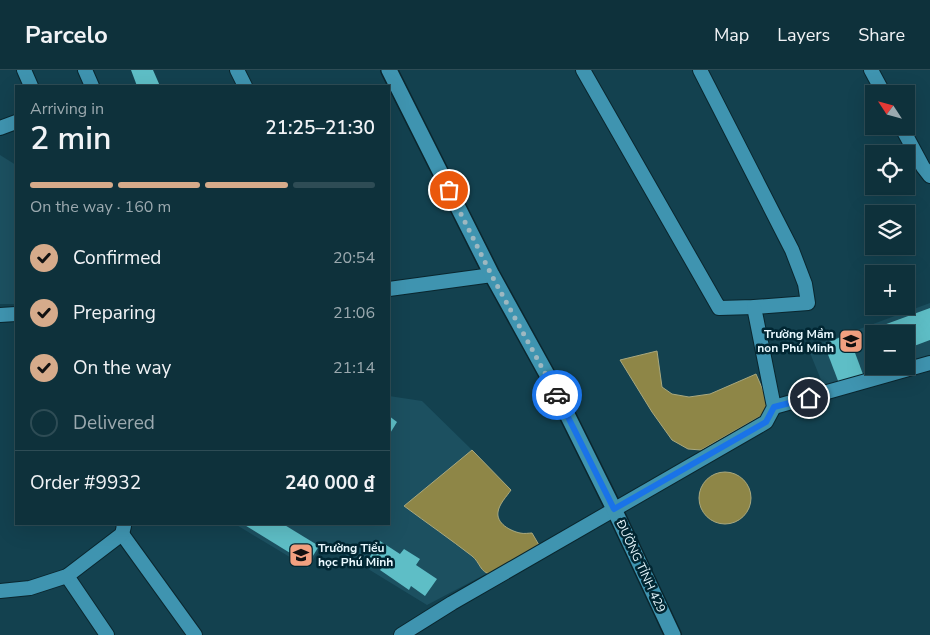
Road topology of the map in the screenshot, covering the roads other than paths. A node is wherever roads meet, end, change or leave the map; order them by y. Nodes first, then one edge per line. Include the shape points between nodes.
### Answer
1 (24, 70) edge
2 (85, 70) edge
3 (237, 70) edge
4 (389, 70) edge
5 (583, 70) edge
6 (700, 70) edge
7 (871, 70) edge
8 (31, 85) edge
9 (92, 85) edge
10 (242, 85) edge
11 (879, 85) edge
12 (15, 122) edge
13 (0, 128) edge
14 (906, 135) edge
15 (930, 176) edge
16 (492, 276) junction
17 (390, 289) edge
18 (754, 307) junction
19 (15, 314) edge
20 (0, 315) edge
21 (930, 363) edge
22 (774, 407) junction
23 (614, 509) junction
24 (123, 529) edge
25 (67, 576) junction
26 (0, 591) edge
27 (107, 635) edge
28 (195, 635) edge
29 (401, 635) edge
30 (673, 635) edge

1 - 8 street
2 - 9 street
3 - 10 street
4 - 16 main road, ĐƯỜNG TỈNH 429
5 - 18 street via 718,308
6 - 18 street via 792,250 805,284 808,303
7 - 11 street
12 - 13 street
14 - 15 street
16 - 17 street
16 - 23 main road, ĐƯỜNG TỈNH 429 via 550,380
18 - 22 street
19 - 20 street
21 - 22 street
22 - 23 street via 766,422
23 - 29 street
23 - 30 main road, ĐƯỜNG TỈNH 429
24 - 25 street
24 - 28 street
25 - 26 street via 30,588
25 - 27 street

